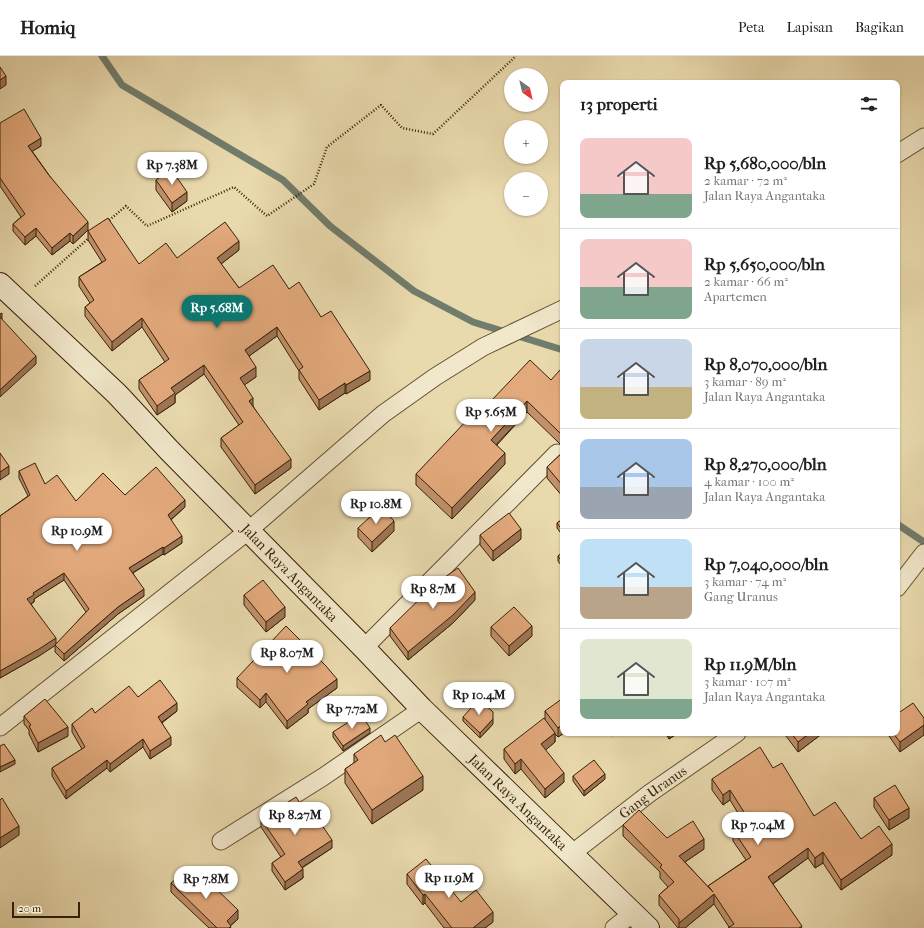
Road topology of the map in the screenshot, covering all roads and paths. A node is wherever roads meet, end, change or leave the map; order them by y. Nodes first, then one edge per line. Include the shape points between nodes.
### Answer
1 (516, 56) edge
2 (924, 137) edge
3 (900, 152) edge
4 (103, 226) edge
5 (92, 236) edge
6 (0, 284) edge
7 (18, 301) junction
8 (560, 310) edge
9 (557, 453) dead end
10 (248, 531) junction
11 (924, 553) edge
12 (900, 584) edge
13 (364, 648) junction
14 (422, 709) junction
15 (0, 727) edge
16 (733, 736) edge
17 (221, 841) dead end
18 (570, 855) junction
19 (640, 920) edge
20 (614, 928) edge

1 - 4 path via 433,134 402,128 381,105 327,147 314,184 267,216 234,187 147,226 126,206
2 - 3 street
5 - 7 path
6 - 7 main road, Jalan Raya Angantaka
7 - 10 main road, Jalan Raya Angantaka via 117,394
8 - 10 street via 483,348 435,377 383,414
9 - 13 street
10 - 13 main road, Jalan Raya Angantaka
10 - 15 street
11 - 12 street
13 - 14 main road, Jalan Raya Angantaka
14 - 17 street via 323,777
14 - 18 main road, Jalan Raya Angantaka
16 - 18 street, Gang Uranus via 650,793
18 - 19 main road, Jalan Raya Angantaka
19 - 20 street

